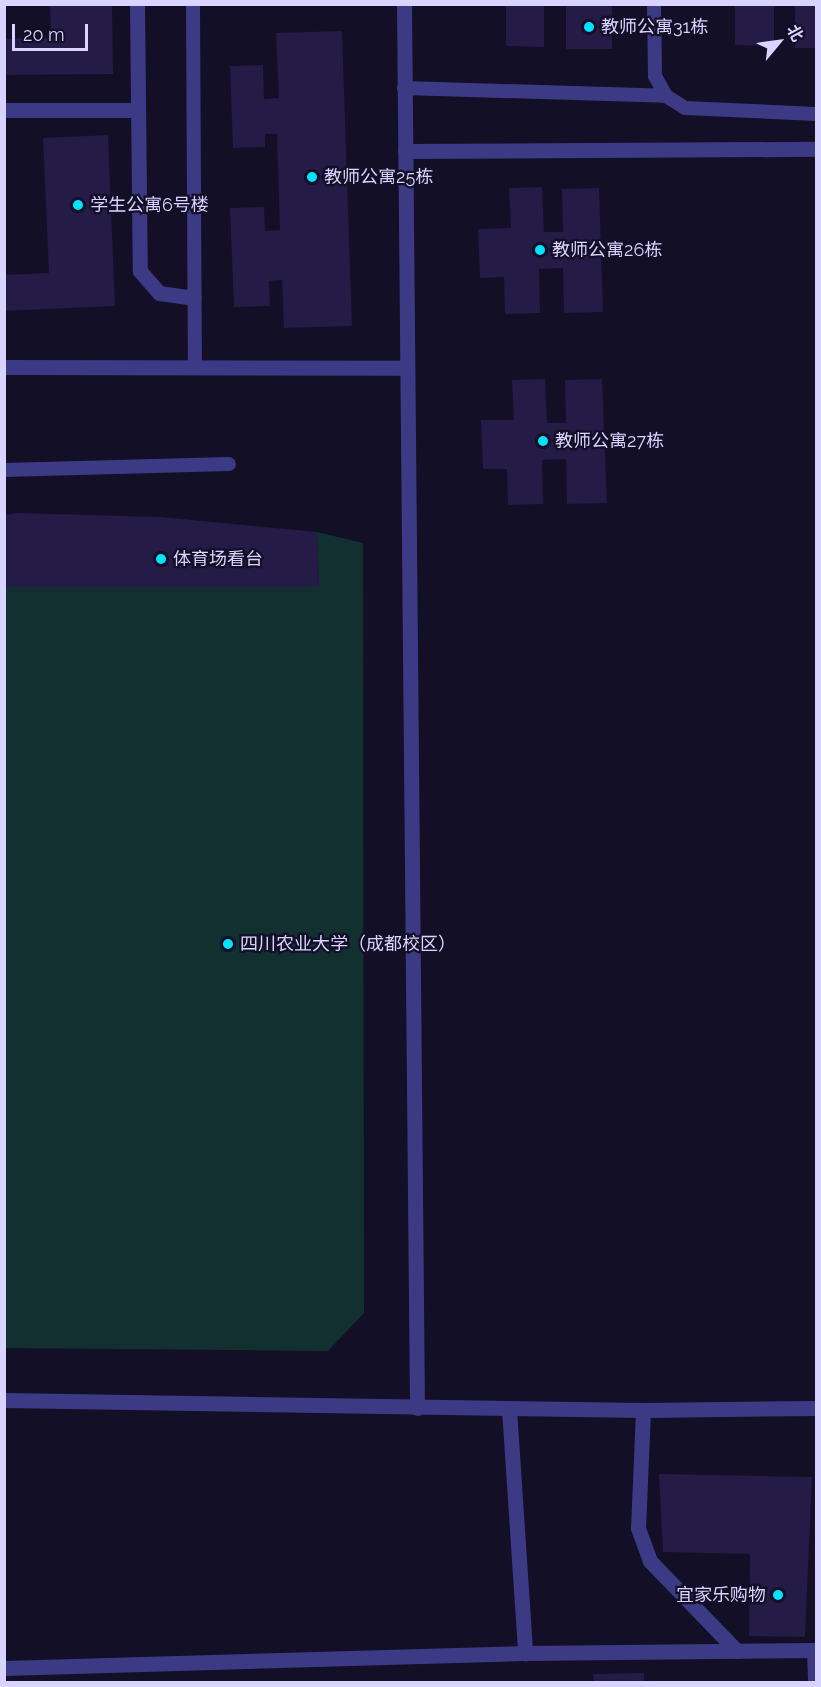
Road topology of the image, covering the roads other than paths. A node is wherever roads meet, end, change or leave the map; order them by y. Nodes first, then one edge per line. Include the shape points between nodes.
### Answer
1 (137, 4) edge
2 (193, 4) edge
3 (404, 4) edge
4 (654, 4) edge
5 (404, 88) junction
6 (666, 96) junction
7 (4, 110) edge
8 (138, 110) junction
9 (816, 114) edge
10 (816, 149) edge
11 (405, 151) junction
12 (194, 298) junction
13 (4, 367) edge
14 (195, 368) junction
15 (407, 368) junction
16 (229, 464) dead end
17 (4, 470) edge
18 (4, 1400) edge
19 (417, 1408) junction
20 (816, 1408) edge
21 (509, 1409) junction
22 (643, 1410) junction
23 (815, 1650) edge
24 (737, 1651) junction
25 (525, 1653) junction
26 (4, 1668) edge
27 (815, 1683) edge

1 - 8 street
2 - 12 lane
3 - 5 street
4 - 6 lane via 655,76
5 - 6 lane
5 - 11 street
6 - 9 lane via 685,108
7 - 8 street
8 - 12 street via 140,271 159,294
10 - 11 street
11 - 15 street
12 - 14 lane
13 - 14 street
14 - 15 street
15 - 19 street
16 - 17 lane
18 - 19 street
19 - 21 street
20 - 22 street
21 - 22 street
21 - 25 street
22 - 24 street via 638,1528 650,1561
23 - 24 street
23 - 27 street
24 - 25 street
25 - 26 street

